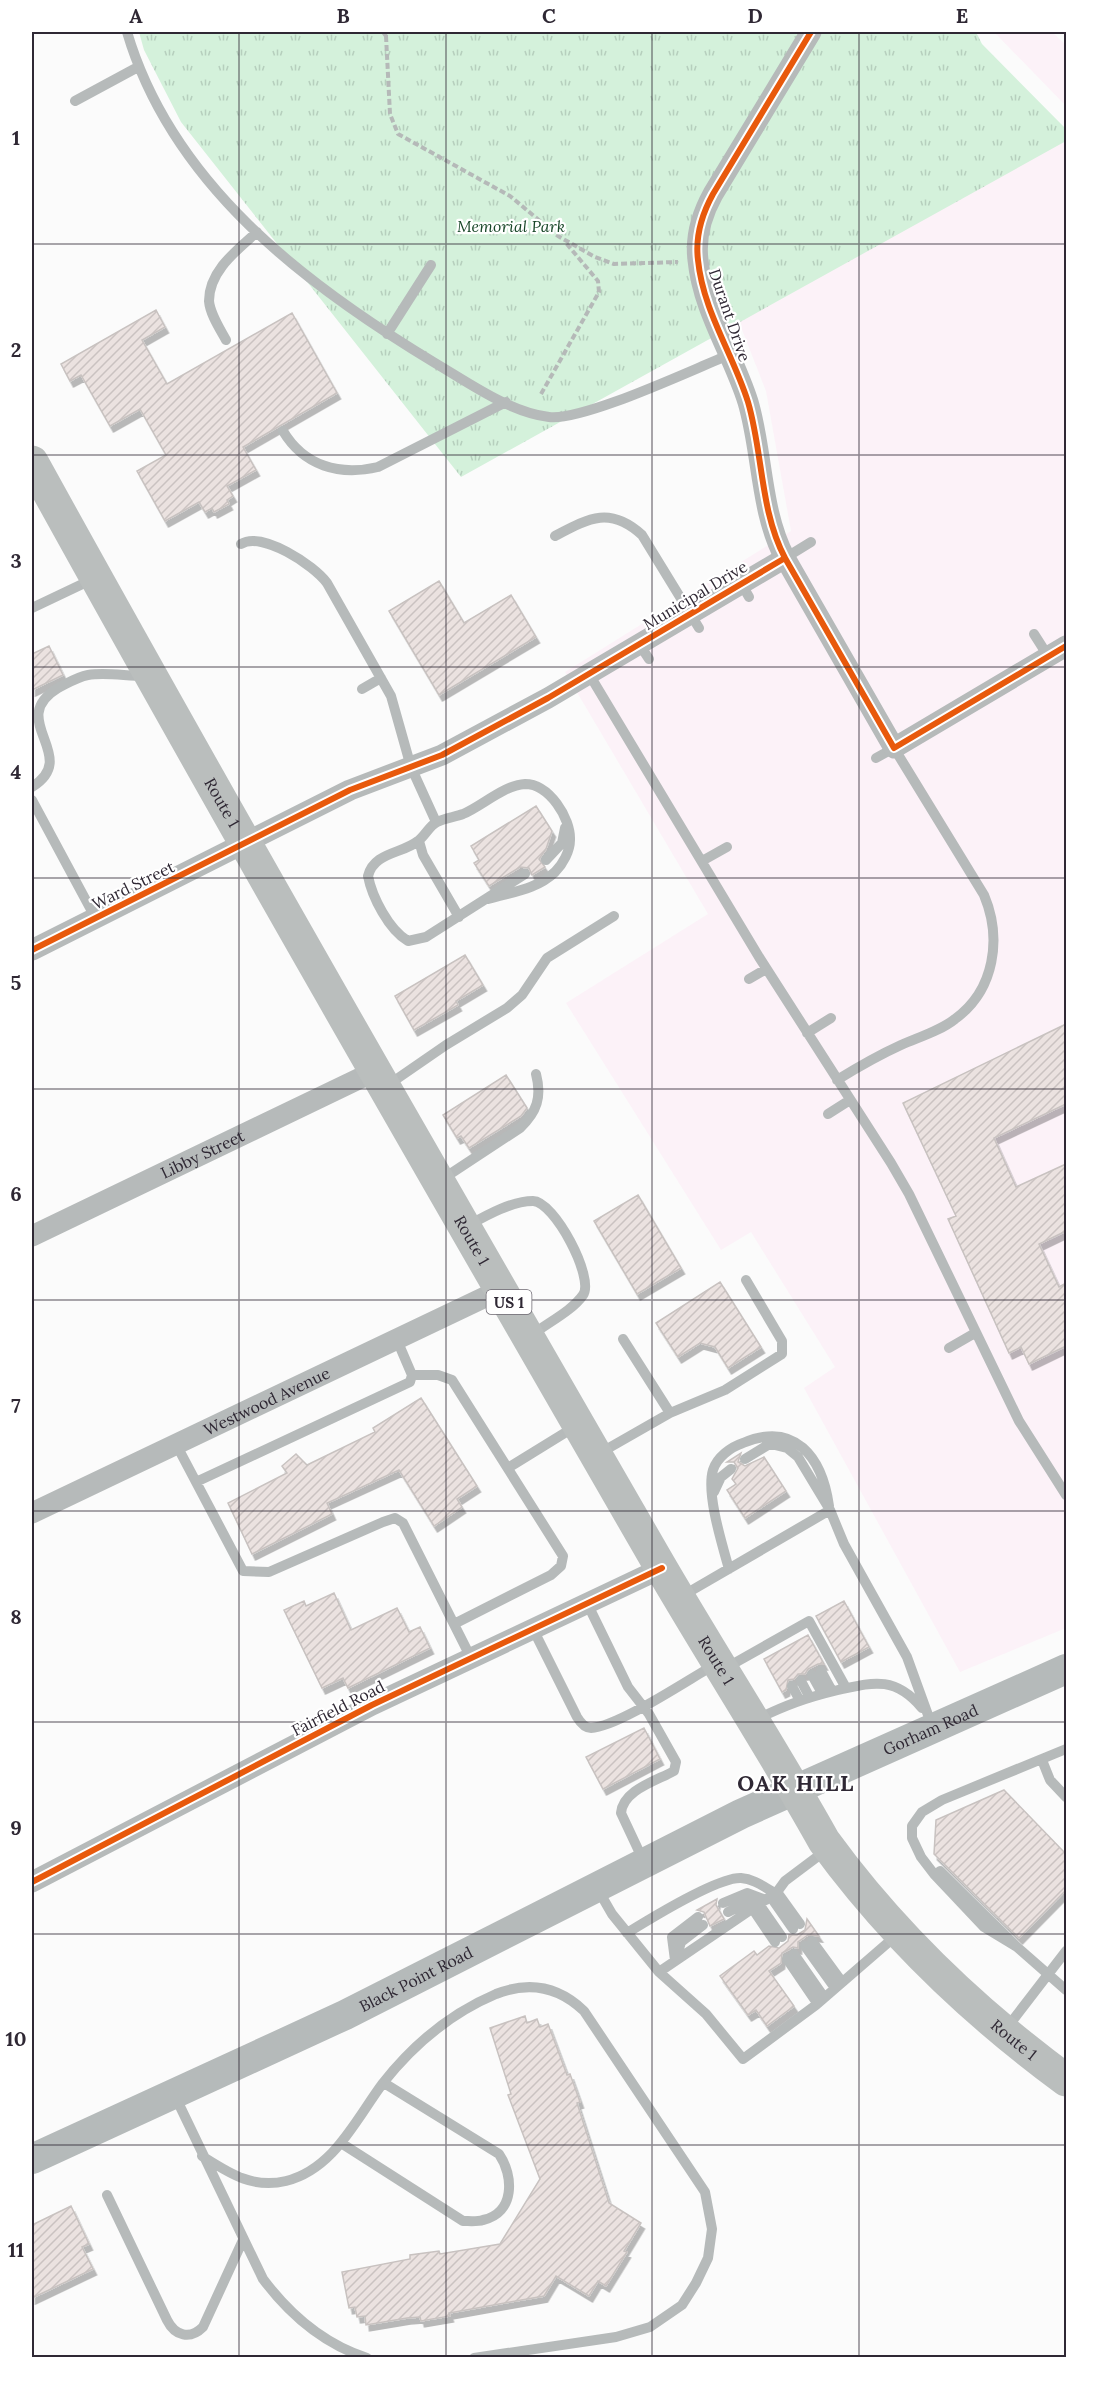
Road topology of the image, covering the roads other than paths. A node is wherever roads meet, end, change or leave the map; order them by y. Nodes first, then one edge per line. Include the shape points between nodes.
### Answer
1 (127, 32) edge
2 (811, 32) edge
3 (138, 67) junction
4 (75, 101) dead end
5 (257, 232) junction
6 (431, 265) dead end
7 (387, 334) junction
8 (226, 340) dead end
9 (729, 355) junction
10 (506, 402) junction
11 (283, 431) dead end
12 (32, 462) edge
13 (555, 536) dead end
14 (812, 542) dead end
15 (241, 544) dead end
16 (784, 558) junction
17 (96, 577) junction
18 (32, 608) edge
19 (695, 621) junction
20 (1034, 634) dead end
21 (1066, 646) edge
22 (1048, 656) junction
23 (590, 674) junction
24 (152, 675) junction
25 (381, 678) junction
26 (362, 689) dead end
27 (885, 753) junction
28 (411, 767) junction
29 (32, 787) edge
30 (32, 800) edge
31 (561, 810) junction
32 (436, 822) junction
33 (419, 841) junction
34 (246, 844) junction
35 (727, 847) dead end
36 (546, 860) dead end
37 (702, 861) junction
38 (525, 874) dead end
39 (488, 899) junction
40 (459, 916) junction
41 (614, 916) dead end
42 (96, 919) junction
43 (32, 950) edge
44 (766, 969) junction
45 (749, 980) dead end
46 (831, 1018) dead end
47 (807, 1033) junction
48 (536, 1074) dead end
49 (378, 1080) junction
50 (837, 1080) junction
51 (850, 1100) junction
52 (828, 1113) dead end
53 (438, 1182) junction
54 (465, 1227) junction
55 (32, 1236) edge
56 (746, 1280) dead end
57 (502, 1289) junction
58 (975, 1334) junction
59 (529, 1336) junction
60 (397, 1340) junction
61 (623, 1340) dead end
62 (949, 1348) dead end
63 (412, 1375) junction
64 (670, 1413) junction
65 (578, 1424) junction
66 (177, 1446) junction
67 (596, 1456) junction
68 (745, 1459) dead end
69 (508, 1468) junction
70 (731, 1469) dead end
71 (196, 1482) junction
72 (714, 1493) junction
73 (1066, 1495) edge
74 (830, 1510) junction
75 (32, 1514) edge
76 (662, 1568) junction
77 (729, 1569) junction
78 (679, 1598) junction
79 (587, 1603) junction
80 (454, 1624) junction
81 (532, 1629) junction
82 (471, 1658) junction
83 (721, 1666) junction
84 (1066, 1669) edge
85 (817, 1673) dead end
86 (796, 1684) dead end
87 (846, 1688) junction
88 (827, 1692) junction
89 (804, 1698) junction
90 (642, 1706) junction
91 (929, 1720) junction
92 (754, 1721) junction
93 (1066, 1749) edge
94 (1042, 1760) junction
95 (795, 1789) junction
96 (1066, 1797) edge
97 (829, 1848) junction
98 (645, 1863) junction
99 (32, 1882) edge
100 (597, 1888) junction
101 (767, 1899) junction
102 (725, 1907) dead end
103 (700, 1921) dead end
104 (797, 1926) dead end
105 (627, 1933) junction
106 (899, 1933) junction
107 (779, 1939) dead end
108 (809, 1943) dead end
109 (1066, 1951) edge
110 (791, 1956) dead end
111 (675, 1960) junction
112 (659, 1972) junction
113 (1048, 1976) junction
114 (839, 1985) junction
115 (1066, 1990) edge
116 (821, 2000) junction
117 (1004, 2031) junction
118 (1066, 2080) edge
119 (384, 2083) junction
120 (174, 2093) junction
121 (341, 2143) junction
122 (202, 2156) junction
123 (32, 2159) edge
124 (107, 2195) dead end
125 (243, 2240) junction
126 (367, 2358) edge
127 (474, 2358) edge

1 - 3 lane
2 - 9 street, Durant Drive via 712,194 700,226 697,245 701,280
3 - 4 lane
3 - 5 lane via 187,155 225,202
5 - 7 lane via 316,284
5 - 8 lane via 225,261 213,284 209,302
6 - 7 lane
7 - 10 lane
9 - 10 lane via 564,418 538,415
9 - 16 street, Durant Drive via 748,403 770,518
10 - 11 lane via 378,467 359,471 331,467 301,455
12 - 17 main road, Route 1 / US 1
13 - 19 lane via 602,517 614,517 632,525
14 - 16 lane
15 - 25 lane via 260,540 297,557 322,575
16 - 19 street, Municipal Drive via 745,590
16 - 27 street
17 - 18 lane
17 - 24 main road, Route 1 / US 1
19 - 23 street, Municipal Drive via 644,652
20 - 22 lane
21 - 22 street
22 - 27 street
23 - 28 street, Municipal Drive via 442,755
23 - 37 lane
24 - 29 lane via 86,675 48,694 41,702 38,717 51,757 44,776
24 - 34 main road, Route 1 / US 1
25 - 26 lane
25 - 28 lane via 395,707
27 - 50 lane via 984,896 994,922 993,960 980,991 956,1018
28 - 32 lane
28 - 34 street, Municipal Drive via 350,790
30 - 42 lane
31 - 32 lane via 544,791 525,784 464,814
31 - 36 lane via 565,834 558,851
31 - 39 lane via 571,838 568,854 559,867 531,887
32 - 33 lane
33 - 40 lane via 423,855
33 - 40 lane via 376,862 368,876 373,892 396,933 408,941 426,937
34 - 42 street, Ward Street
34 - 49 main road, Route 1 / US 1
35 - 37 lane
37 - 44 lane
38 - 39 lane
39 - 40 lane
41 - 49 lane via 547,958 507,1008
42 - 43 street, Ward Street
44 - 45 lane
44 - 47 lane
46 - 47 lane
47 - 50 lane
48 - 53 lane via 539,1098 529,1119
49 - 53 main road, Route 1 / US 1
49 - 55 street, Libby Street
50 - 51 lane
51 - 52 lane
51 - 58 lane via 909,1194
53 - 54 main road, Route 1 / US 1
54 - 57 main road, Route 1 / US 1
54 - 59 lane via 497,1211 534,1201 552,1214 582,1264 587,1284 583,1295
56 - 64 lane via 782,1341 782,1354 725,1390
57 - 59 main road, Route 1 / US 1
57 - 60 street, Westwood Avenue
58 - 62 lane
58 - 73 lane via 1019,1421
59 - 65 main road, Route 1 / US 1
60 - 63 lane
60 - 66 street, Westwood Avenue
61 - 64 lane
63 - 69 lane via 438,1375 452,1380
63 - 71 lane via 410,1382
64 - 67 lane
65 - 67 main road, Route 1 / US 1
65 - 69 lane
66 - 71 lane
66 - 75 street, Westwood Avenue
67 - 76 main road, Route 1 / US 1
68 - 74 lane via 768,1445 787,1448 798,1457
69 - 80 lane via 562,1556 561,1566 551,1575
70 - 72 lane via 721,1477
71 - 80 lane via 243,1571 269,1572 395,1518 404,1523
72 - 74 lane via 711,1482 715,1466 726,1452 752,1439 776,1435 807,1453 824,1483
72 - 77 lane via 716,1519
74 - 77 lane
74 - 91 lane via 844,1544 906,1657
76 - 78 main road, Route 1 / US 1
76 - 79 street, Fairfield Road
77 - 78 lane
78 - 83 main road, Route 1 / US 1
79 - 81 street, Fairfield Road
79 - 90 lane via 628,1687
80 - 82 lane
81 - 82 street, Fairfield Road
81 - 90 lane via 577,1717 586,1727 592,1728
82 - 99 street, Fairfield Road via 372,1705
83 - 87 lane via 776,1646 809,1622
83 - 90 lane
83 - 92 main road, Route 1 / US 1
84 - 91 main road, Gorham Road
85 - 88 lane
86 - 89 lane
87 - 88 lane
87 - 91 lane via 868,1682 891,1685 909,1695
88 - 89 lane
89 - 92 lane
90 - 98 lane via 676,1762 674,1771 629,1795 622,1805 621,1813
91 - 95 main road, Gorham Road
92 - 95 main road, Route 1 / US 1
93 - 94 lane
94 - 96 lane via 1050,1780
94 - 113 lane via 927,1808 912,1826 913,1840
95 - 97 main road, Route 1 / US 1
95 - 98 main road, Black Point Road
97 - 101 lane
97 - 106 main road, Route 1 / US 1
98 - 100 main road, Black Point Road
100 - 105 lane
100 - 120 main road, Black Point Road via 345,2015
101 - 102 lane
101 - 104 lane
101 - 105 lane via 750,1880 729,1880
101 - 107 lane
101 - 111 lane
103 - 111 lane via 672,1937
105 - 112 lane
106 - 114 lane
106 - 117 main road, Route 1 / US 1
108 - 114 lane
109 - 113 lane
110 - 116 lane
111 - 112 lane
112 - 116 lane via 706,2013 743,2059
113 - 115 lane
113 - 117 lane
114 - 116 lane
117 - 118 main road, Route 1 / US 1
119 - 121 lane
119 - 121 lane via 499,2154 508,2167 508,2200 499,2212 483,2220 463,2221
119 - 127 lane via 424,2039 460,2012 514,1988 535,1986 556,1991 584,2011 692,2169 709,2203 711,2243 703,2270 682,2305 664,2319 622,2335
120 - 122 lane
120 - 123 main road, Black Point Road
121 - 122 lane via 312,2169 271,2183 243,2180
122 - 125 lane
124 - 125 lane via 167,2320 180,2334 191,2335 203,2327
125 - 126 lane via 263,2279 280,2300 316,2333

